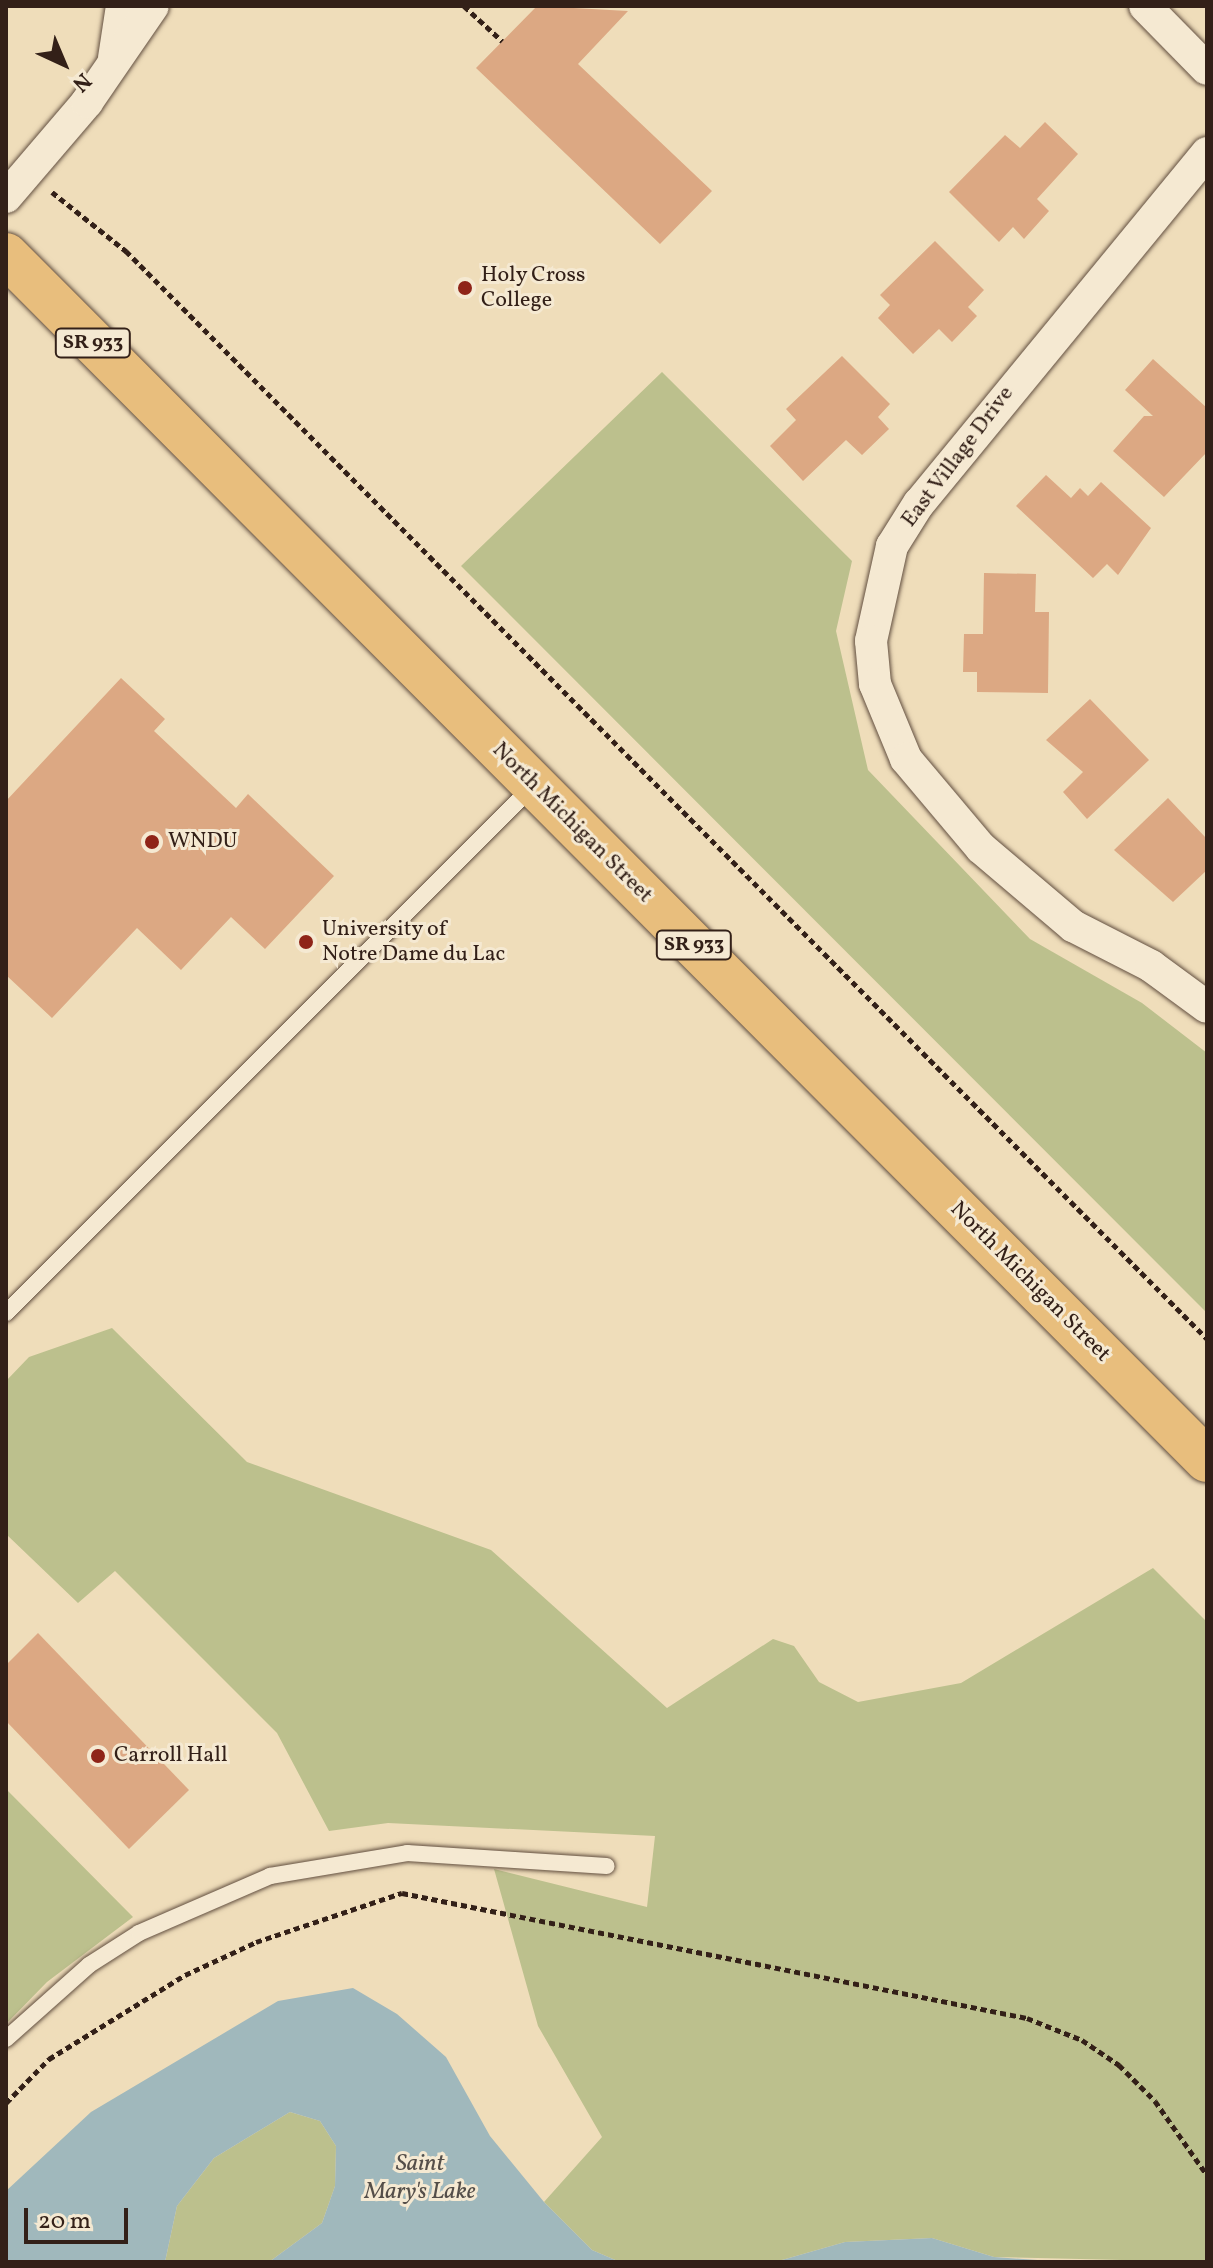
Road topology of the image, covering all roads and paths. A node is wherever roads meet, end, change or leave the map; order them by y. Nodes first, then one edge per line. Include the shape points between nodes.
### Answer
1 (122, 6) edge
2 (153, 6) edge
3 (464, 6) edge
4 (1145, 6) edge
5 (502, 41) dead end
6 (112, 68) junction
7 (1207, 69) edge
8 (1207, 153) edge
9 (6, 197) edge
10 (57, 198) dead end
11 (6, 255) edge
12 (534, 785) junction
13 (1207, 1007) edge
14 (6, 1313) edge
15 (1207, 1339) edge
16 (1207, 1460) edge
17 (607, 1866) dead end
18 (6, 2039) edge
19 (6, 2103) edge
20 (1207, 2175) edge

1 - 6 street
2 - 6 street
3 - 5 path
4 - 7 street
6 - 9 street
8 - 13 street, East Village Drive via 919,503 892,546 871,641 875,684 906,759 981,848 1073,926 1151,966
10 - 15 path via 126,251 895,1033
11 - 12 main road, North Michigan Street / SR 933
12 - 14 lane
12 - 16 main road, North Michigan Street / SR 933
17 - 18 lane via 407,1853 270,1876 139,1933 89,1965
19 - 20 path via 49,2059 185,1975 256,1942 402,1893 1027,2018 1082,2040 1119,2065 1155,2101

